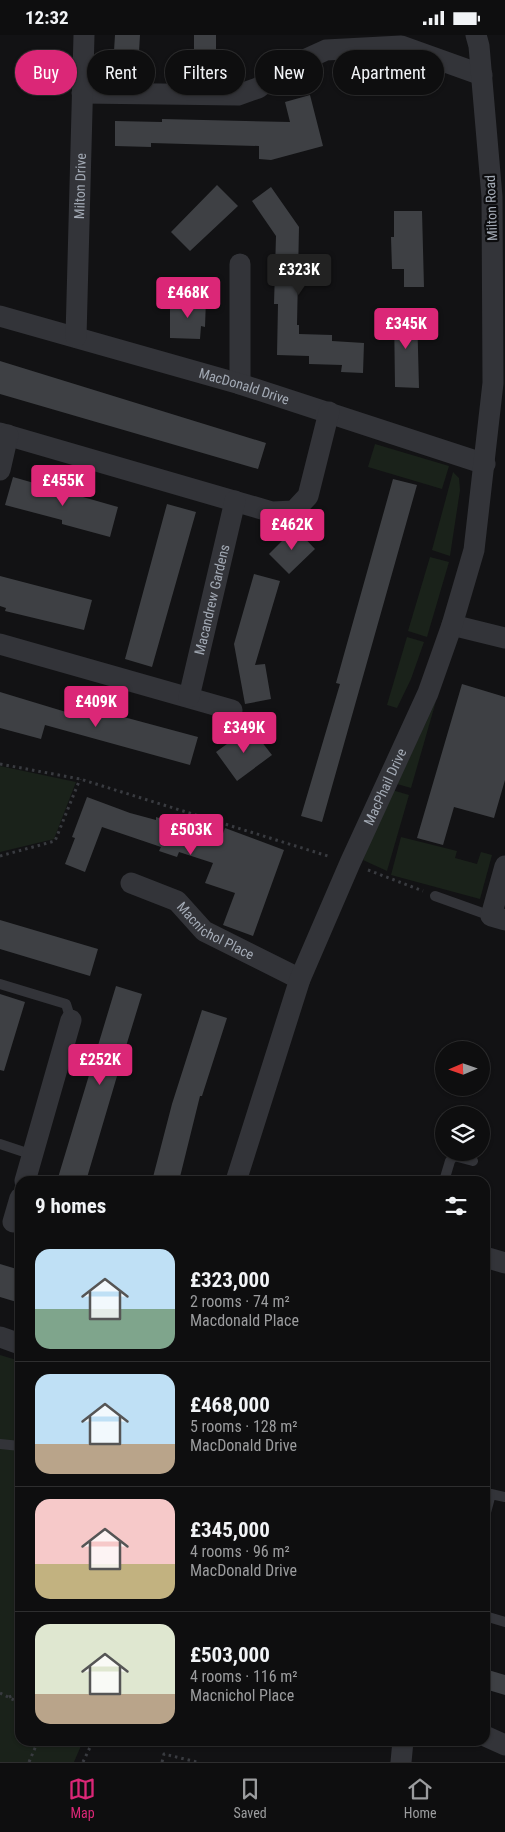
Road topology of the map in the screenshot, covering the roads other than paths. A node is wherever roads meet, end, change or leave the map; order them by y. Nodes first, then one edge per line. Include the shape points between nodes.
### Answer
1 (84, 35) edge
2 (476, 35) edge
3 (482, 75) junction
4 (82, 93) junction
5 (240, 264) dead end
6 (0, 316) edge
7 (76, 337) junction
8 (499, 383) edge
9 (240, 384) junction
10 (329, 412) junction
11 (4, 434) edge
12 (485, 464) junction
13 (0, 470) edge
14 (235, 501) junction
15 (452, 625) junction
16 (505, 638) edge
17 (0, 644) edge
18 (189, 697) junction
19 (232, 709) dead end
20 (505, 866) edge
21 (131, 883) dead end
22 (435, 896) road end
23 (498, 918) edge
24 (300, 979) junction
25 (0, 984) edge
26 (71, 1020) joint
27 (0, 1144) edge
28 (33, 1155) junction
29 (450, 1161) edge
30 (27, 1176) edge
31 (238, 1176) edge
32 (446, 1176) edge
33 (490, 1258) edge
34 (505, 1263) edge
35 (0, 1337) edge
36 (15, 1342) edge
37 (0, 1444) edge
38 (15, 1446) edge
39 (505, 1497) edge
40 (490, 1498) edge
41 (490, 1618) edge
42 (505, 1622) edge
43 (490, 1738) edge
44 (505, 1745) edge
45 (403, 1746) edge
46 (401, 1762) edge

1 - 4 street, Milton Drive
2 - 3 street, Milton Road
3 - 4 street via 401,47 392,47 326,50 282,69 258,88 238,95
3 - 8 street, Milton Road via 492,197
4 - 7 street, Milton Drive
5 - 9 street
6 - 7 street, MacDonald Drive
7 - 9 street, MacDonald Drive
8 - 12 street, MacPhail Drive
9 - 10 street, MacDonald Drive
10 - 12 street, MacDonald Drive
10 - 14 street via 308,495 302,505 284,513
11 - 13 street
11 - 14 street
12 - 15 street, MacPhail Drive via 474,550
14 - 18 street, Macandrew Gardens
15 - 16 street
15 - 24 street, MacPhail Drive via 428,693
17 - 18 street
18 - 19 street
20 - 23 street
21 - 24 street, Macnichol Place via 177,901 204,931
22 - 23 lane
24 - 31 street, MacPhail Drive
25 - 26 lane via 66,1004
26 - 28 street
27 - 28 lane
28 - 30 street
29 - 32 lane
33 - 34 street
35 - 36 street
37 - 38 lane
39 - 40 lane via 491,1494
41 - 42 lane
43 - 44 street
45 - 46 street

